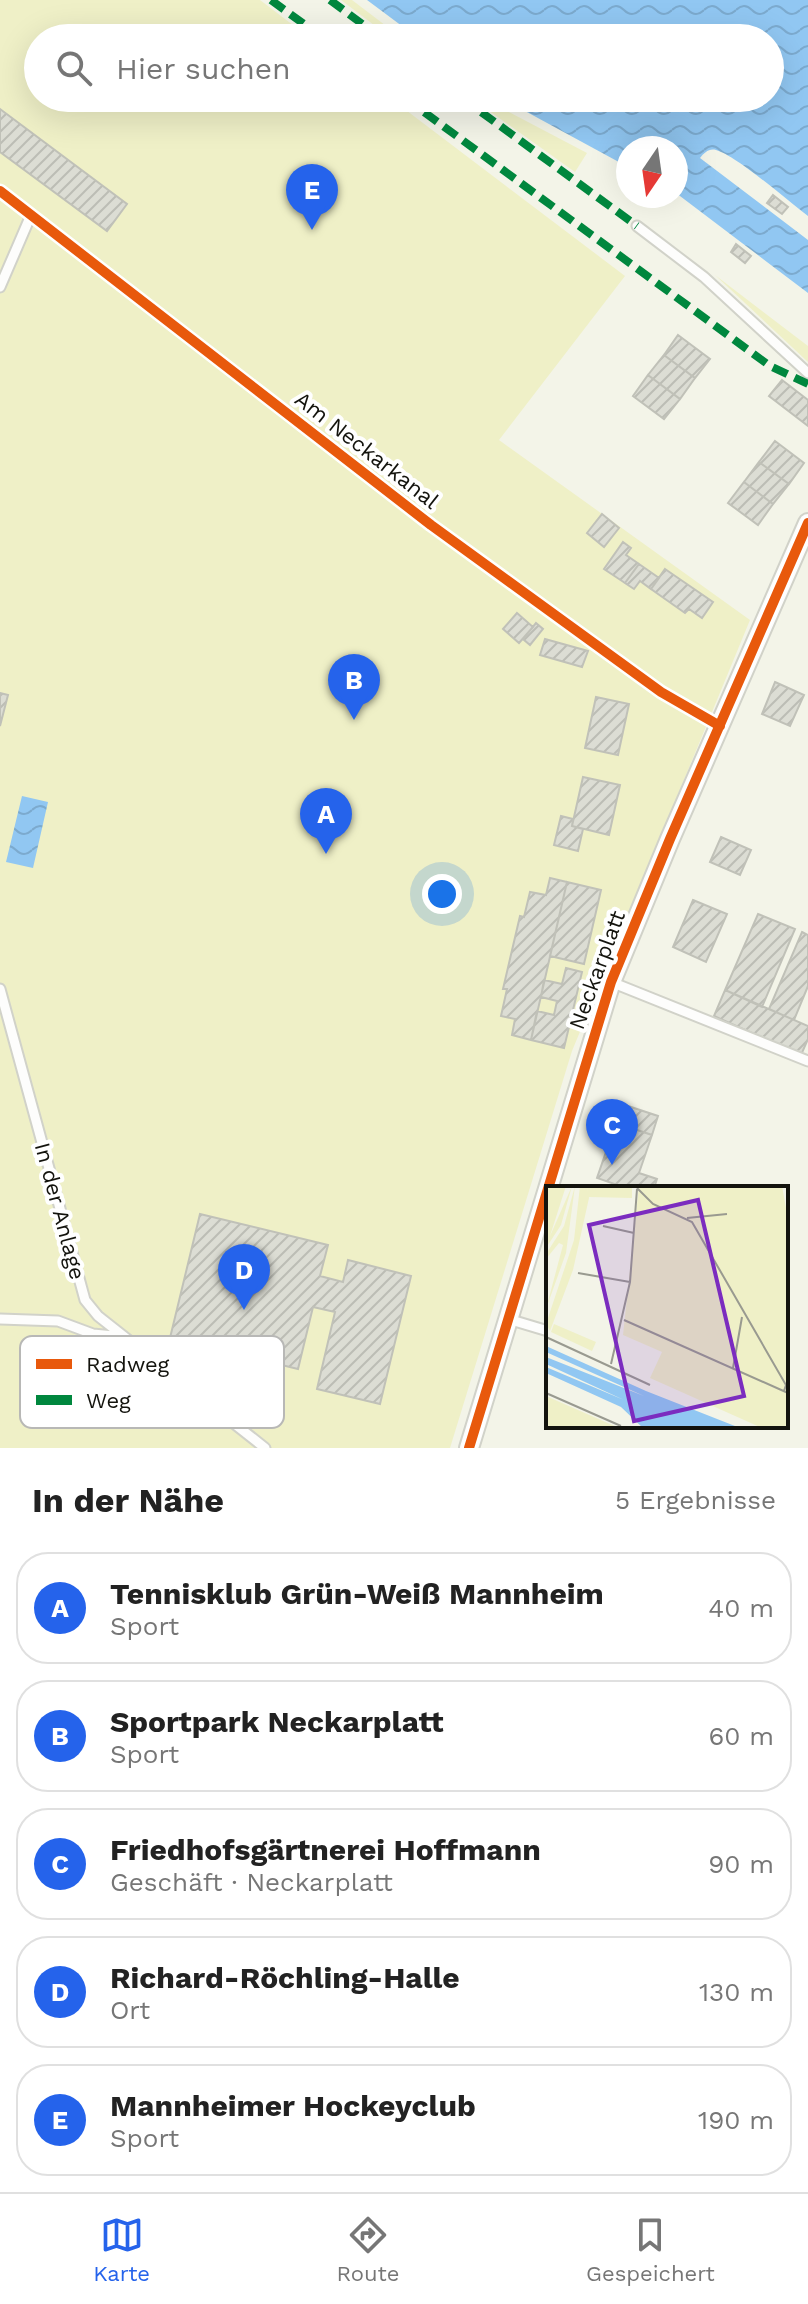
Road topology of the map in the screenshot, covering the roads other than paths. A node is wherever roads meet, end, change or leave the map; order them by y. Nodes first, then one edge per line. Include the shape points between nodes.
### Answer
1 (0, 191) edge
2 (31, 215) junction
3 (637, 226) dead end
4 (0, 287) edge
5 (808, 373) edge
6 (808, 523) edge
7 (720, 726) junction
8 (611, 982) junction
9 (0, 989) edge
10 (808, 1061) edge
11 (549, 1186) edge
12 (546, 1195) edge
13 (0, 1319) edge
14 (508, 1319) junction
15 (546, 1330) edge
16 (114, 1336) edge
17 (123, 1336) edge
18 (240, 1428) edge
19 (265, 1448) edge
20 (469, 1448) edge

1 - 2 lane, Am Neckarkanal
2 - 4 lane
2 - 7 lane, Am Neckarkanal via 444,534 661,692
3 - 5 lane via 704,277
6 - 7 street, Neckarplatt
7 - 8 street, Neckarplatt
8 - 10 lane
8 - 11 street, Neckarplatt
9 - 17 lane, In der Anlage via 85,1300
12 - 14 street, Neckarplatt
13 - 16 lane via 58,1321
14 - 15 lane
14 - 20 street, Neckarplatt
18 - 19 lane, In der Anlage

